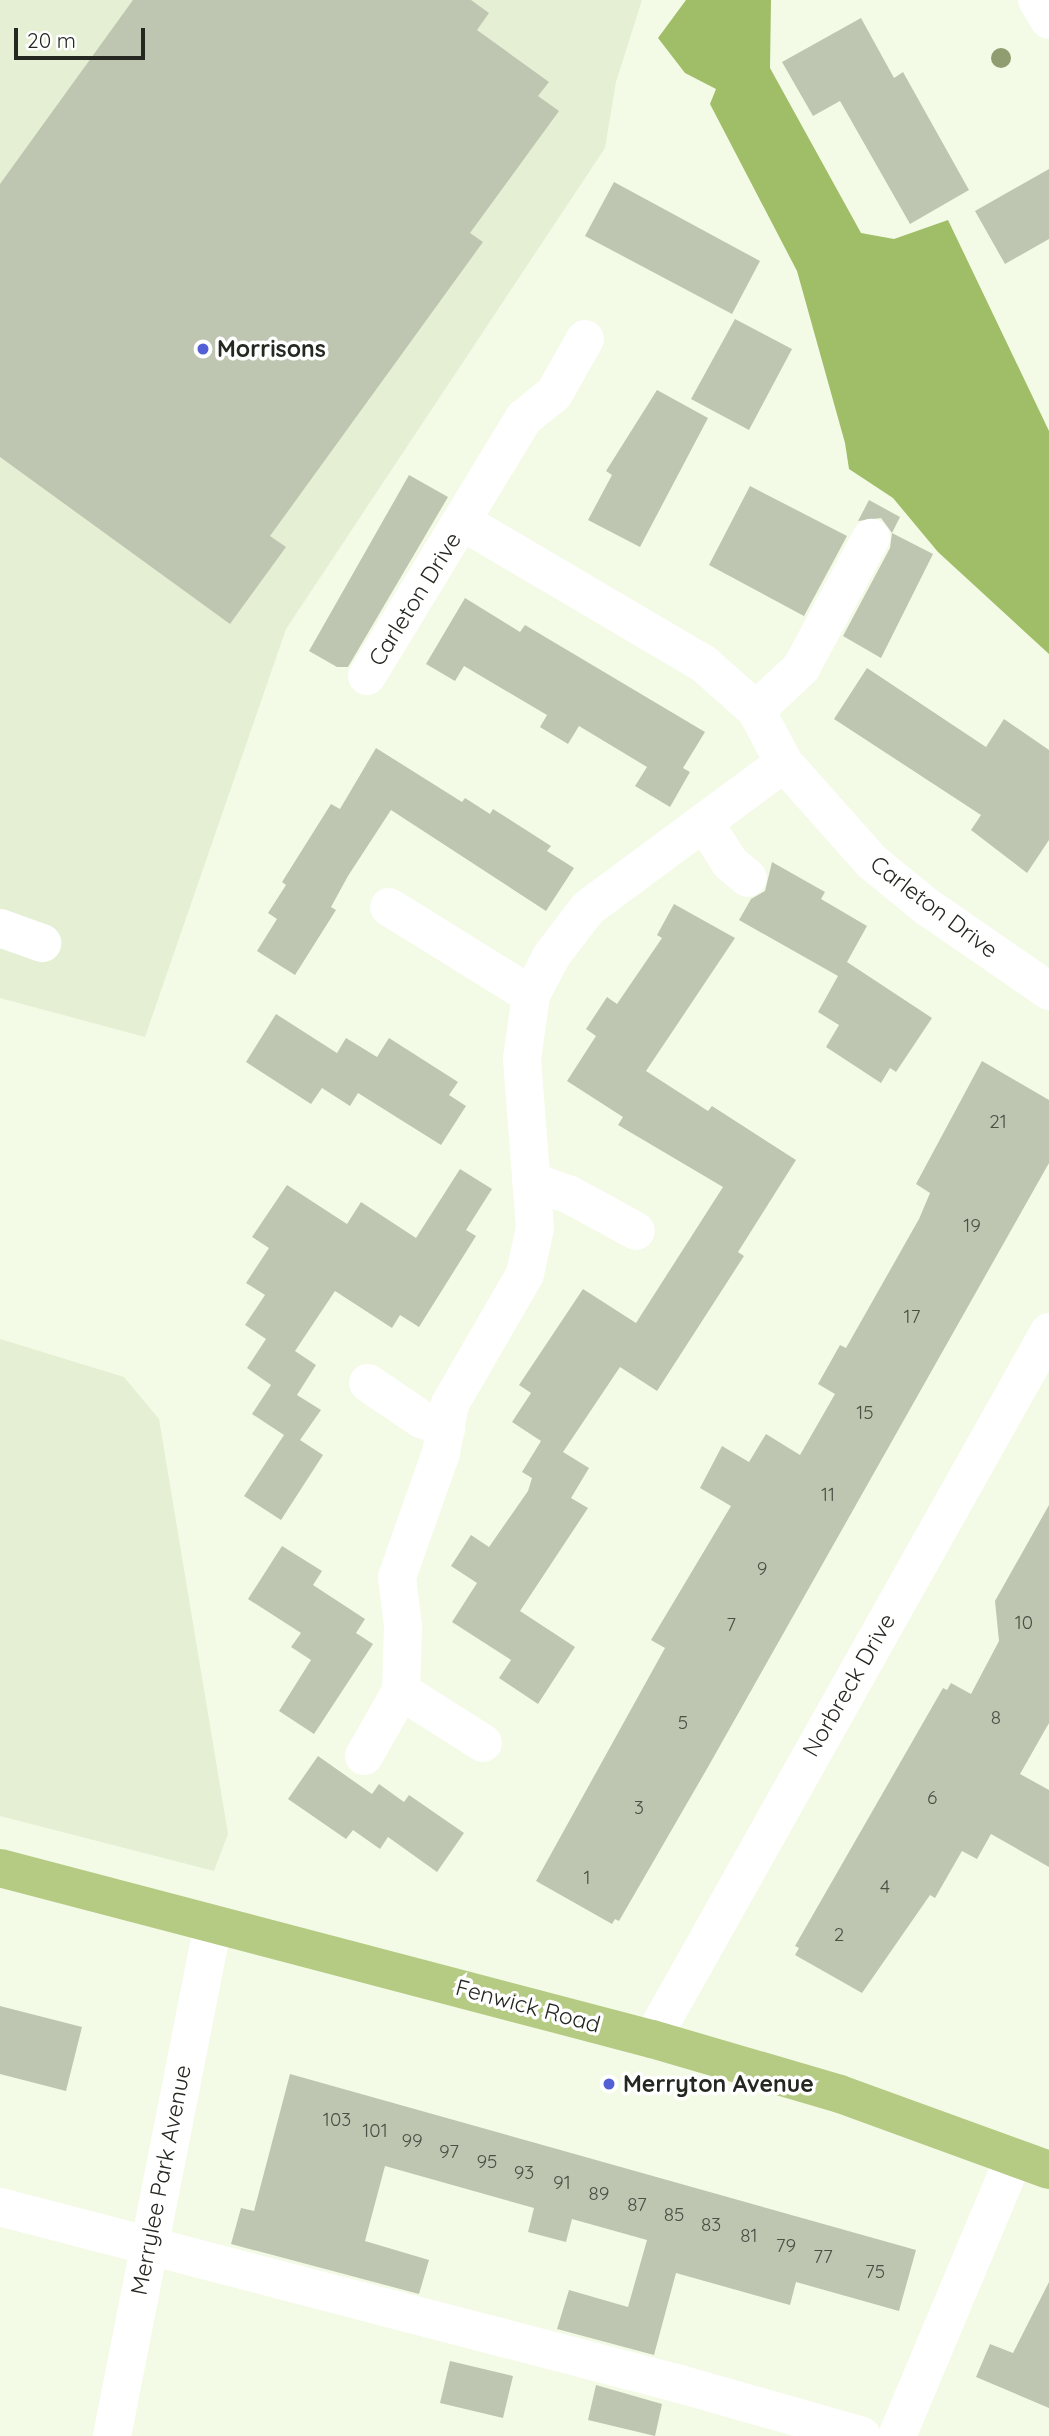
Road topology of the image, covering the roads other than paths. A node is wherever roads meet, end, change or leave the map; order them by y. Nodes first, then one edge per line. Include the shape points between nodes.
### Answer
1 (1037, 0) edge
2 (1049, 20) edge
3 (584, 338) dead end
4 (463, 522) junction
5 (871, 538) dead end
6 (367, 676) dead end
7 (756, 710) junction
8 (784, 763) junction
9 (704, 822) junction
10 (748, 878) dead end
11 (389, 907) dead end
12 (0, 928) edge
13 (41, 943) dead end
14 (1049, 991) edge
15 (531, 995) junction
16 (531, 1181) junction
17 (636, 1231) dead end
18 (1049, 1332) edge
19 (368, 1383) dead end
20 (446, 1428) junction
21 (401, 1691) junction
22 (484, 1744) dead end
23 (364, 1756) dead end
24 (0, 1868) edge
25 (213, 1924) junction
26 (652, 2039) junction
27 (1014, 2158) junction
28 (1049, 2171) edge
29 (0, 2207) edge
30 (148, 2245) junction
31 (112, 2436) edge
32 (862, 2436) edge
33 (897, 2436) edge

1 - 2 street
3 - 4 street, Carleton Drive via 554,394 524,418
4 - 6 street, Carleton Drive
4 - 7 street, Carleton Drive via 704,664
5 - 7 street via 801,668
7 - 8 street, Carleton Drive
8 - 9 street
8 - 14 street, Carleton Drive via 872,862 926,906
9 - 10 street via 730,863
9 - 15 street via 588,908 552,955
11 - 15 street
12 - 13 street
15 - 16 street via 522,1059
16 - 17 street via 570,1195
16 - 20 street via 535,1228 525,1274 463,1378 450,1404
18 - 26 street, Norbreck Drive
19 - 20 street via 421,1419
20 - 21 street via 397,1577 404,1626
21 - 22 street
21 - 23 street
24 - 25 main road, Fenwick Road
25 - 26 main road, Fenwick Road
25 - 30 street, Merrylee Park Avenue
26 - 27 main road, Fenwick Road via 840,2094
27 - 28 main road, Fenwick Road
27 - 33 street
29 - 30 street
30 - 31 street, Merrylee Park Avenue
30 - 32 street

